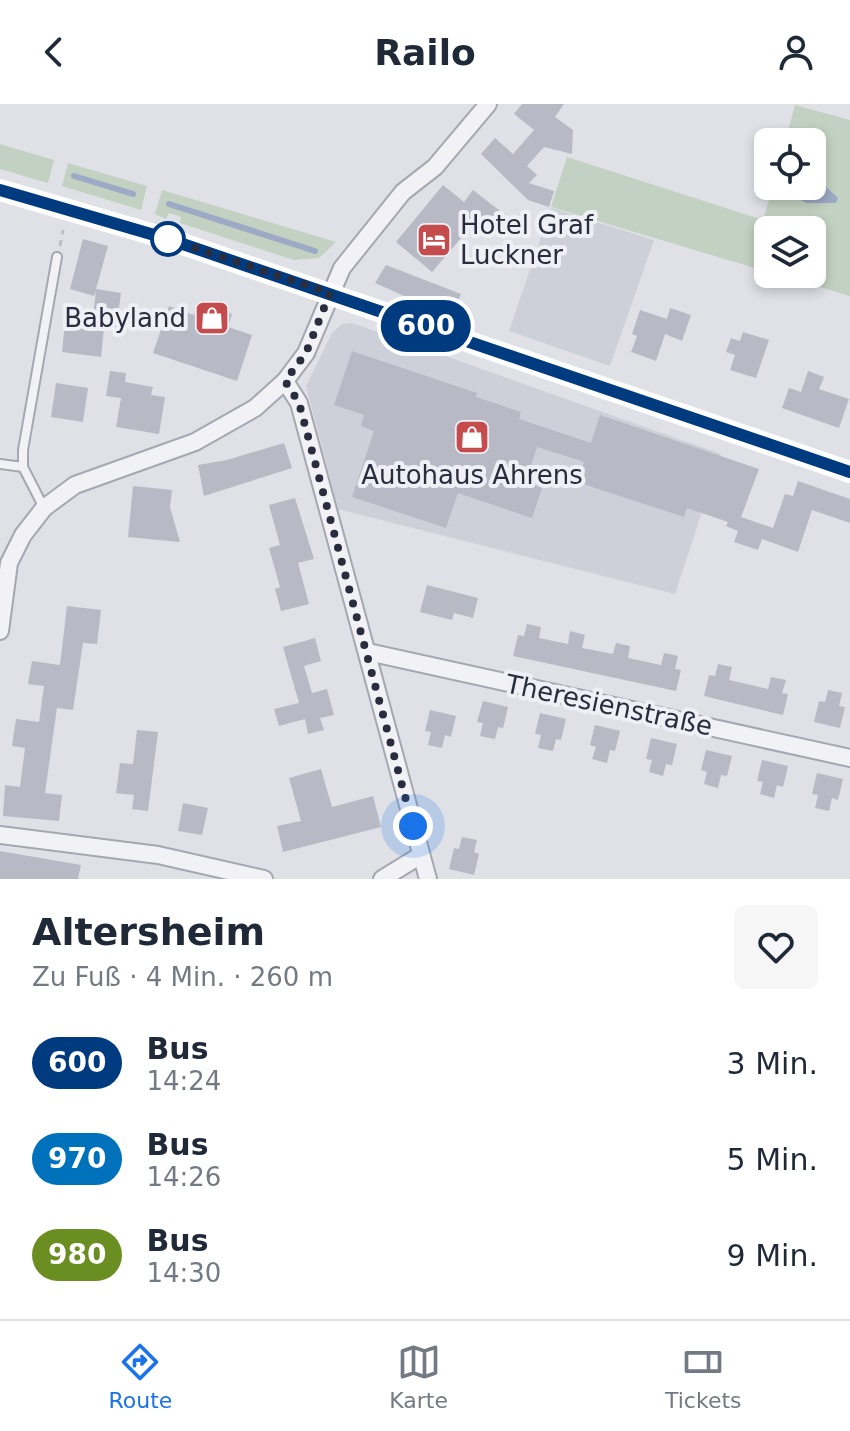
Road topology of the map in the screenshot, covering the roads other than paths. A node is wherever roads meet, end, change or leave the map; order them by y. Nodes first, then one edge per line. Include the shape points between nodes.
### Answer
1 (488, 104) edge
2 (0, 190) edge
3 (57, 257) road end
4 (330, 293) junction
5 (285, 381) junction
6 (0, 464) edge
7 (23, 467) junction
8 (850, 472) edge
9 (44, 508) junction
10 (0, 631) edge
11 (368, 652) junction
12 (850, 758) edge
13 (0, 835) edge
14 (421, 855) junction
15 (264, 879) edge
16 (382, 879) edge
17 (428, 879) edge

1 - 4 street via 435,167 403,192 342,268
2 - 4 street
3 - 7 lane
4 - 5 street via 306,353
4 - 8 street
5 - 9 street via 255,408 195,442 75,485
5 - 11 street via 299,403
6 - 7 lane
7 - 9 lane
9 - 10 street via 9,563
11 - 12 street, Theresienstraße
11 - 14 street
13 - 15 street via 158,855
14 - 16 street
14 - 17 street

